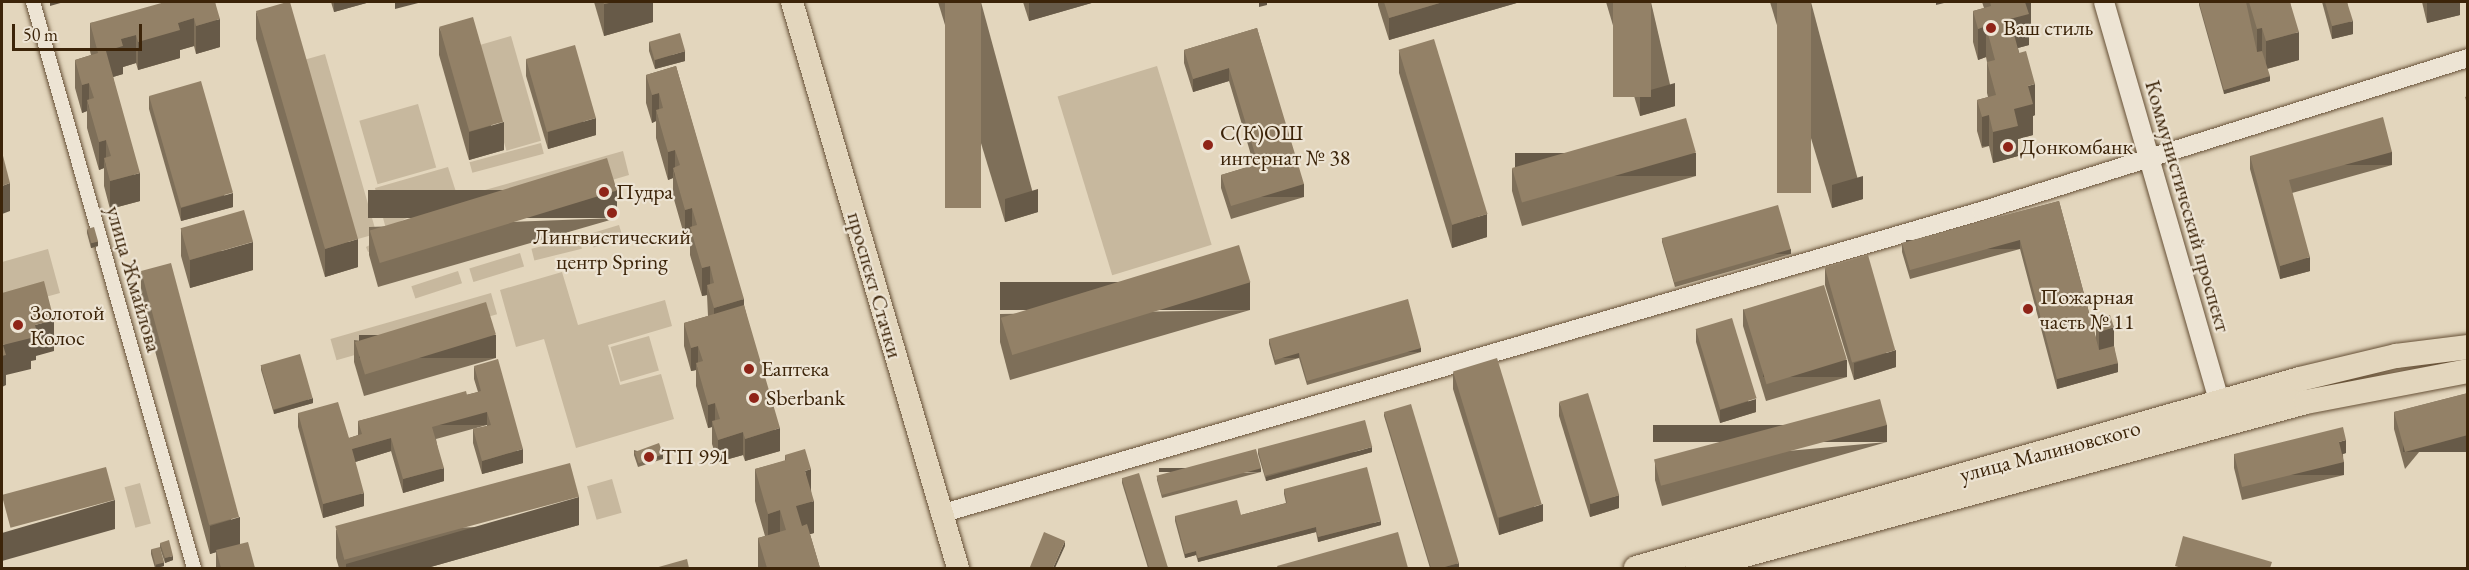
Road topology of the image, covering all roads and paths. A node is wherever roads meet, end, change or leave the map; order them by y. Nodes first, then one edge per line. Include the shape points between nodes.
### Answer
1 (33, 2) edge
2 (792, 2) edge
3 (2104, 2) edge
4 (2468, 58) edge
5 (2149, 157) junction
6 (2468, 347) edge
7 (2468, 371) edge
8 (2223, 413) junction
9 (940, 514) junction
10 (194, 568) edge
11 (958, 568) edge
12 (1636, 568) edge
13 (1697, 568) edge

1 - 10 street, улица Жмайлова
2 - 9 main road, проспект Стачки
3 - 5 main road, Коммунистический проспект
4 - 5 street
5 - 8 main road, Коммунистический проспект
5 - 9 street via 1894,237
6 - 8 highway, улица Малиновского via 2396,356
7 - 8 highway, улица Малиновского
8 - 12 highway, улица Малиновского
8 - 13 highway, улица Малиновского
9 - 11 main road, проспект Стачки

